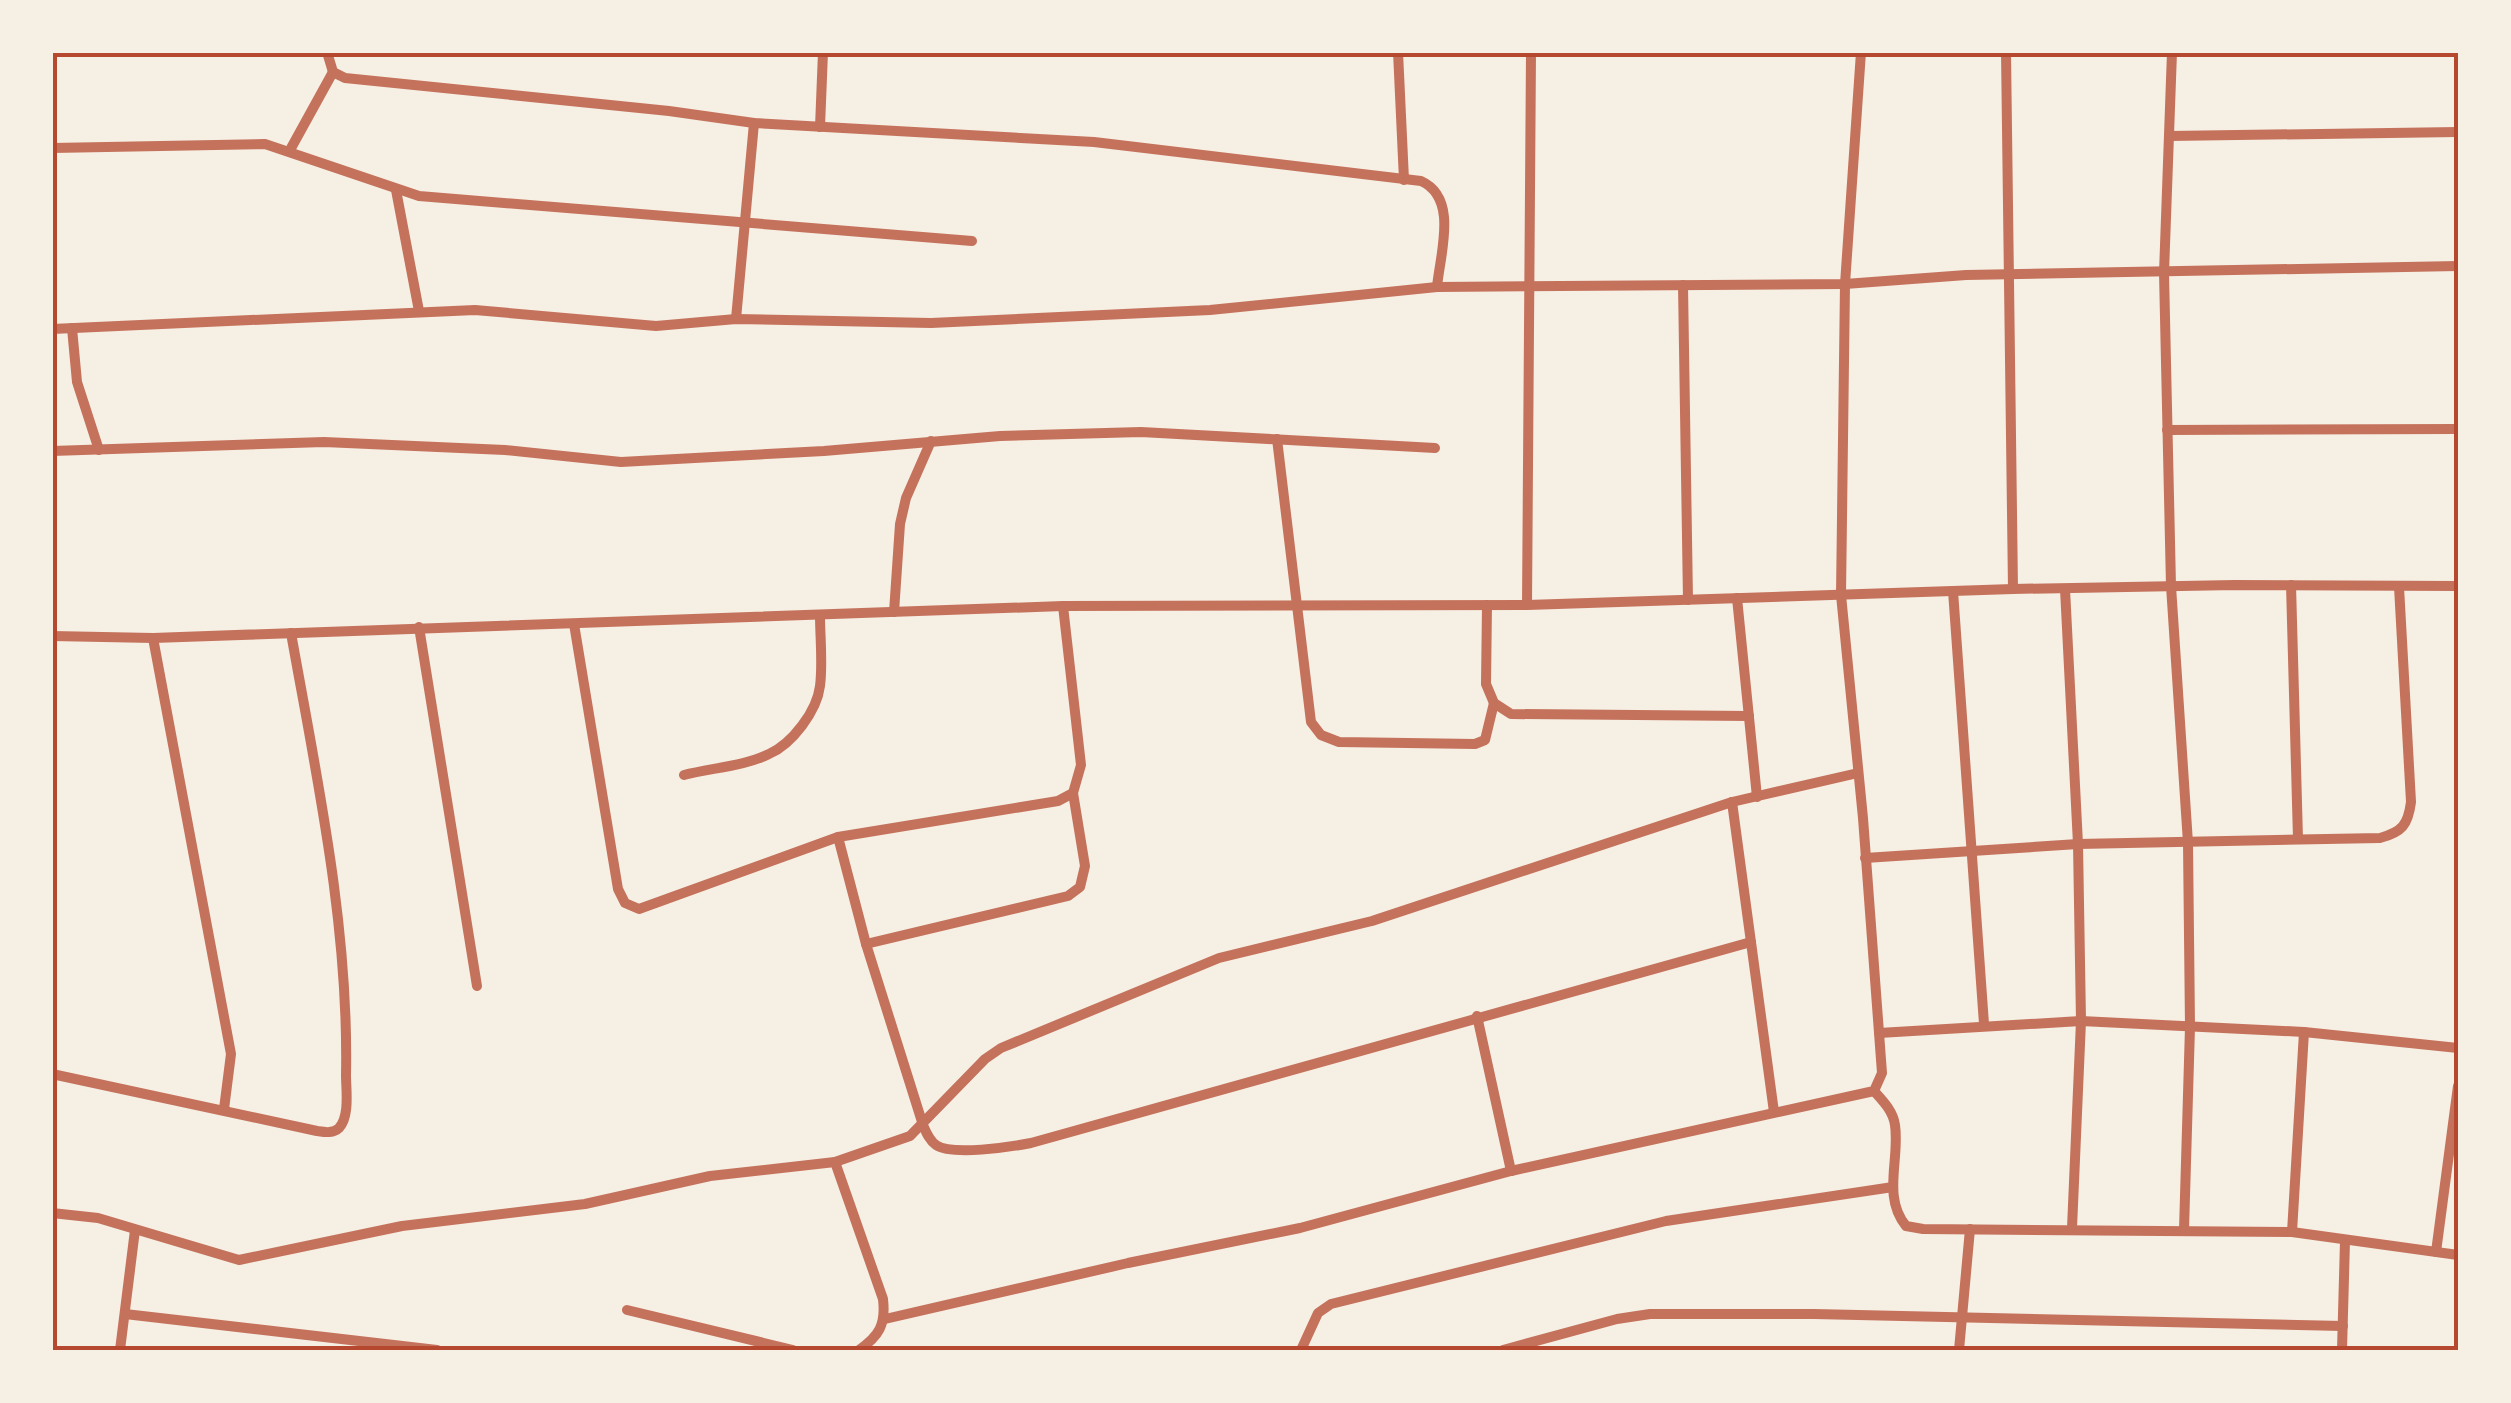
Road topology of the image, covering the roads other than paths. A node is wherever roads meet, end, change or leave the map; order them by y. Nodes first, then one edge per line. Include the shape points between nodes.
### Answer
1 (328, 52) edge
2 (824, 52) edge
3 (1398, 52) edge
4 (1531, 52) edge
5 (1861, 52) edge
6 (2006, 52) edge
7 (2172, 52) edge
8 (334, 72) junction
9 (754, 124) junction
10 (820, 127) junction
11 (2458, 132) edge
12 (2168, 136) junction
13 (52, 148) edge
14 (290, 150) junction
15 (1404, 180) junction
16 (396, 190) junction
17 (745, 223) junction
18 (972, 241) dead end
19 (2458, 266) edge
20 (2164, 273) junction
21 (2007, 274) junction
22 (1845, 284) junction
23 (1683, 285) junction
24 (1437, 287) junction
25 (1531, 287) junction
26 (419, 311) junction
27 (736, 320) junction
28 (72, 328) junction
29 (52, 329) edge
30 (2458, 429) edge
31 (2166, 430) junction
32 (1277, 440) junction
33 (931, 441) junction
34 (1435, 448) dead end
35 (99, 450) junction
36 (52, 451) edge
37 (2291, 585) junction
38 (2171, 586) junction
39 (2458, 586) edge
40 (2399, 587) junction
41 (2013, 589) junction
42 (2065, 589) junction
43 (1953, 591) junction
44 (1841, 595) junction
45 (1737, 598) junction
46 (1688, 600) junction
47 (1528, 605) junction
48 (1063, 606) junction
49 (1487, 606) junction
50 (1300, 608) junction
51 (894, 612) junction
52 (820, 615) junction
53 (574, 624) junction
54 (419, 627) junction
55 (291, 633) junction
56 (52, 636) edge
57 (153, 638) junction
58 (1494, 703) junction
59 (1749, 716) junction
60 (1858, 773) junction
61 (684, 775) dead end
62 (1073, 792) junction
63 (1757, 796) junction
64 (1732, 802) junction
65 (838, 837) junction
66 (2298, 839) junction
67 (2188, 843) junction
68 (2078, 844) junction
69 (1970, 849) junction
70 (1865, 858) junction
71 (1751, 942) junction
72 (866, 944) junction
73 (477, 986) dead end
74 (1477, 1016) junction
75 (2081, 1021) junction
76 (1984, 1024) junction
77 (2190, 1028) junction
78 (2304, 1032) junction
79 (1879, 1033) junction
80 (2458, 1048) edge
81 (52, 1074) edge
82 (2458, 1086) edge
83 (1874, 1091) junction
84 (224, 1109) junction
85 (1774, 1112) junction
86 (922, 1125) junction
87 (835, 1162) junction
88 (1511, 1171) junction
89 (1893, 1187) junction
90 (52, 1213) edge
91 (2072, 1228) junction
92 (1970, 1229) junction
93 (136, 1230) junction
94 (2184, 1230) junction
95 (2292, 1232) junction
96 (2345, 1241) junction
97 (2436, 1252) junction
98 (2458, 1255) edge
99 (626, 1310) dead end
100 (125, 1314) junction
101 (1962, 1318) junction
102 (886, 1319) junction
103 (2343, 1326) junction
104 (120, 1350) edge
105 (437, 1350) edge
106 (793, 1350) edge
107 (858, 1350) edge
108 (1301, 1350) edge
109 (1503, 1350) edge
110 (1959, 1350) edge
111 (2342, 1350) edge

1 - 8 street
2 - 10 street
3 - 15 street
4 - 25 street
5 - 22 street
6 - 21 street
7 - 12 street
8 - 9 street
8 - 14 street
9 - 10 street
9 - 17 street
10 - 15 street via 1094,142
11 - 12 street
12 - 20 street
13 - 14 street via 266,144
14 - 16 street
15 - 24 street via 1434,186 1441,196
16 - 17 street
16 - 26 street
17 - 18 street
17 - 27 street
19 - 20 street
20 - 21 street
20 - 31 street
21 - 22 street
21 - 41 street
22 - 23 street
22 - 44 street
23 - 25 street
23 - 46 street
24 - 25 street
24 - 27 street via 1210,310 932,322
25 - 47 street
26 - 27 street via 656,326
26 - 28 street
28 - 29 street
28 - 35 street via 77,382
30 - 31 street
31 - 38 street
32 - 33 street via 1140,432
32 - 34 street
32 - 50 street
33 - 35 street via 620,462 324,442
33 - 51 street via 900,524
35 - 36 street
37 - 38 street
37 - 40 street
37 - 66 street
38 - 42 street
38 - 67 street
39 - 40 street
40 - 66 street via 2408,821 2398,833 2380,838
41 - 42 street
41 - 43 street
42 - 68 street
43 - 44 street
43 - 69 street
44 - 45 street
44 - 60 street
45 - 46 street
45 - 59 street
46 - 47 street
47 - 49 street
48 - 50 street
48 - 51 street
48 - 62 street via 1082,765
49 - 50 street
49 - 58 street via 1486,684
50 - 58 street via 1311,722 1321,734 1339,742 1475,744 1490,729
51 - 52 street
52 - 53 street
52 - 61 street via 820,684 808,716 768,755
53 - 54 street
53 - 65 street via 625,903 655,906
54 - 55 street
54 - 73 street
55 - 57 street
55 - 84 street via 338,904 346,1112 339,1128 329,1132
56 - 57 street
57 - 84 street via 231,1054
58 - 59 street via 1530,716
59 - 63 street
60 - 63 street
60 - 70 street
62 - 65 street via 1058,801
62 - 72 street via 1085,866 1080,888
63 - 64 street
64 - 71 street
64 - 86 street via 1372,921 1219,958 1002,1048
65 - 72 street
66 - 67 street
67 - 68 street
67 - 77 street
68 - 69 street
68 - 75 street
69 - 70 street
69 - 76 street
70 - 79 street
71 - 74 street
71 - 85 street
72 - 86 street
74 - 86 street via 1031,1144 940,1148
74 - 88 street
75 - 76 street
75 - 77 street
75 - 91 street
76 - 79 street
77 - 78 street
77 - 94 street
78 - 80 street
78 - 95 street
79 - 83 street via 1882,1073
81 - 84 street
82 - 97 street
83 - 85 street
83 - 89 street via 1895,1123
85 - 88 street
86 - 87 street via 910,1136
87 - 93 street via 402,1226 239,1260
87 - 102 street
88 - 102 street via 1300,1228
89 - 92 street via 1895,1214 1906,1226
89 - 108 street via 1666,1222 1332,1304 1318,1313
90 - 93 street
91 - 92 street
91 - 94 street
92 - 101 street
93 - 100 street
94 - 95 street
95 - 96 street
96 - 97 street
96 - 103 street
97 - 98 street
99 - 106 street
100 - 104 street
100 - 105 street
101 - 103 street
101 - 109 street via 1650,1314
101 - 110 street
102 - 107 street via 876,1338
103 - 111 street

